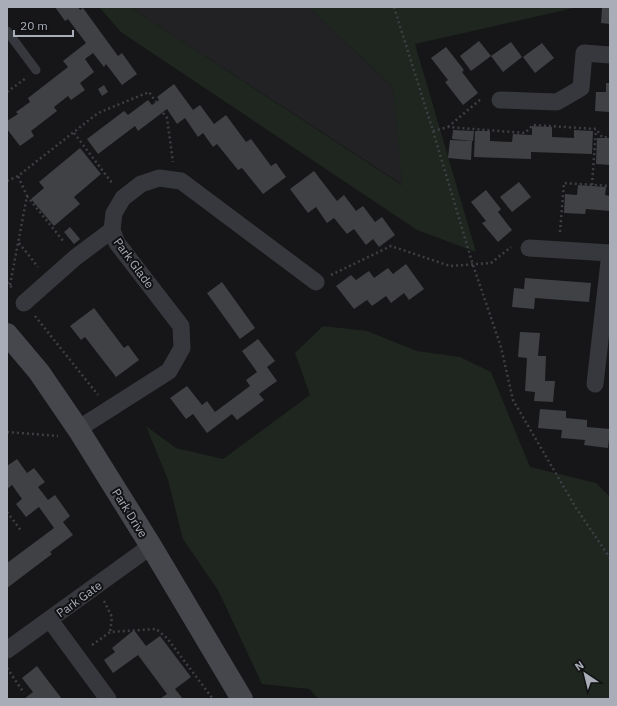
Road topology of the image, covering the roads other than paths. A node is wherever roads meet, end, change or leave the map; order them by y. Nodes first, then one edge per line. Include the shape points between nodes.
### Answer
1 (7, 30) edge
2 (610, 55) edge
3 (36, 70) dead end
4 (500, 100) road end
5 (112, 230) junction
6 (531, 248) road end
7 (610, 253) edge
8 (316, 282) road end
9 (24, 303) road end
10 (7, 334) edge
11 (595, 384) dead end
12 (78, 429) junction
13 (151, 546) junction
14 (50, 620) junction
15 (7, 650) edge
16 (108, 699) edge
17 (242, 699) edge

1 - 3 lane
2 - 4 street via 584,53 581,88 557,102
5 - 8 street, Park Glade via 114,213 123,198 141,184 160,178 181,180
5 - 9 street via 76,257
5 - 12 street, Park Glade via 117,243 182,326 182,348 169,371
6 - 7 street
7 - 11 street
10 - 12 street, Park Drive via 39,372
12 - 13 street, Park Drive
13 - 14 street, Park Gate
13 - 17 street, Park Drive
14 - 15 street, Park Gate
14 - 16 street

